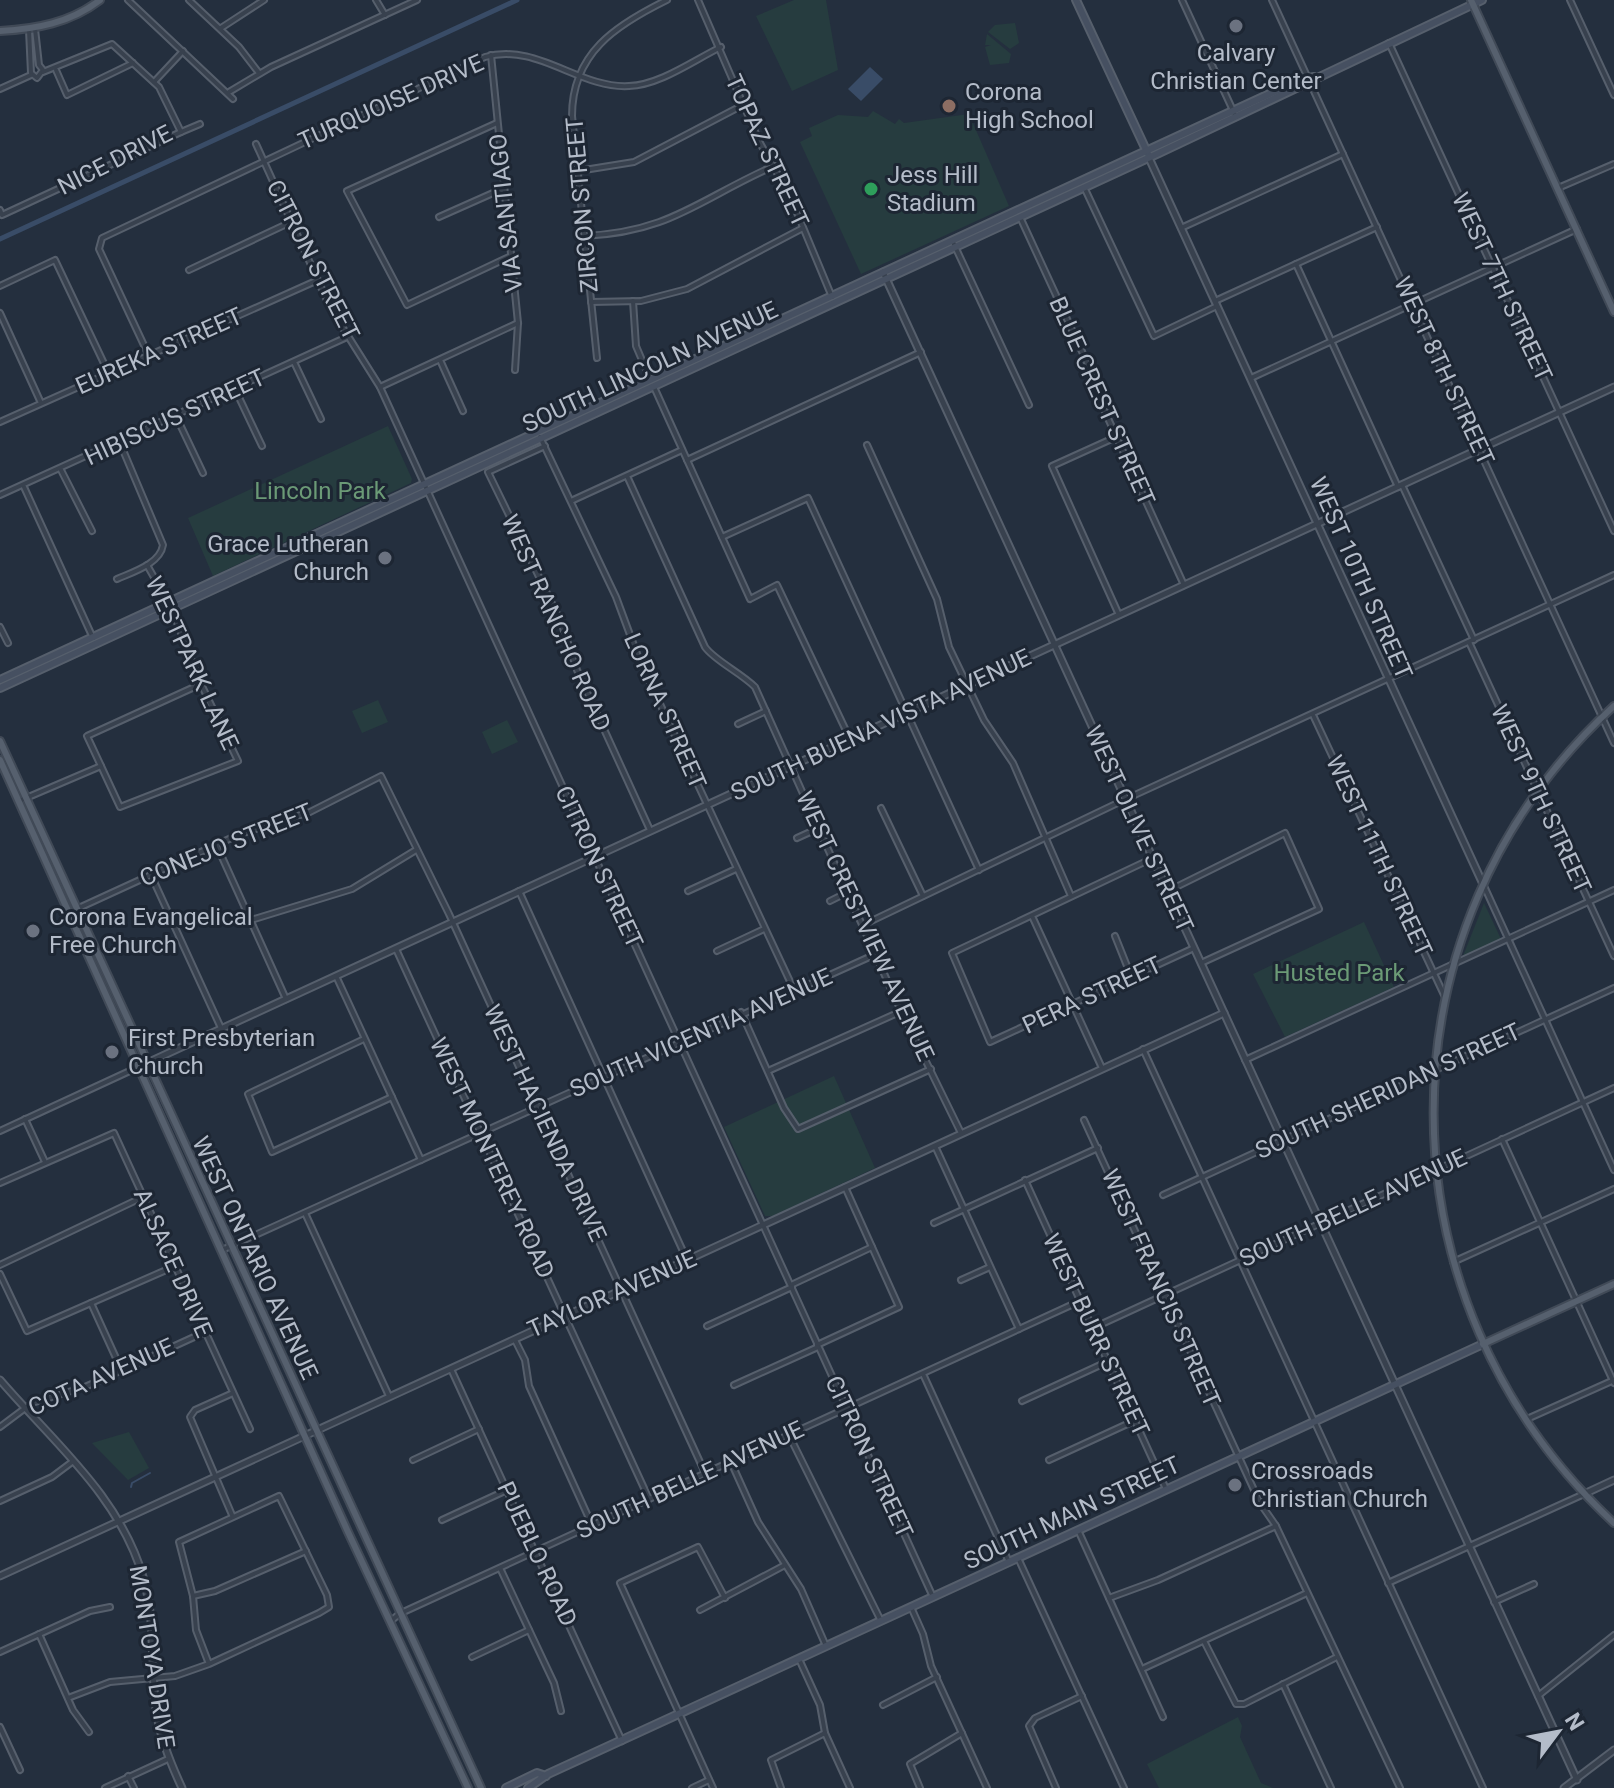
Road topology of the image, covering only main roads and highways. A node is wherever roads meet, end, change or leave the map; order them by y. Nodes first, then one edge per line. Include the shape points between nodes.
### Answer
1 (100, 0) edge
2 (1076, 0) edge
3 (1482, 0) edge
4 (1472, 2) edge
5 (0, 31) edge
6 (1148, 155) junction
7 (953, 243) junction
8 (1614, 312) edge
9 (94, 640) junction
10 (0, 680) edge
11 (0, 688) edge
12 (1614, 706) edge
13 (0, 741) edge
14 (0, 760) edge
15 (73, 910) junction
16 (1614, 1284) edge
17 (1483, 1344) junction
18 (1614, 1523) edge
19 (546, 1776) junction
20 (468, 1788) edge
21 (481, 1788) edge
22 (506, 1788) edge
23 (528, 1788) edge

1 - 5 main road via 70,18
2 - 6 main road, WEST 10TH STREET
3 - 4 main road, SOUTH LINCOLN AVENUE
4 - 6 main road, SOUTH LINCOLN AVENUE
4 - 8 main road
6 - 7 main road, SOUTH LINCOLN AVENUE
6 - 7 main road, SOUTH LINCOLN AVENUE
7 - 9 main road, SOUTH LINCOLN AVENUE
9 - 10 main road, SOUTH LINCOLN AVENUE
9 - 11 main road, SOUTH LINCOLN AVENUE
12 - 17 main road via 1538,791 1483,884 1445,997 1434,1070 1435,1170 1453,1262
13 - 15 main road, WEST ONTARIO AVENUE
14 - 15 main road, WEST ONTARIO AVENUE
15 - 20 main road, WEST ONTARIO AVENUE via 221,1251
15 - 21 main road, WEST ONTARIO AVENUE
16 - 17 main road, SOUTH MAIN STREET
17 - 18 main road via 1525,1420
17 - 19 main road, SOUTH MAIN STREET
19 - 22 main road, SOUTH MAIN STREET via 537,1773
19 - 23 main road, SOUTH MAIN STREET

